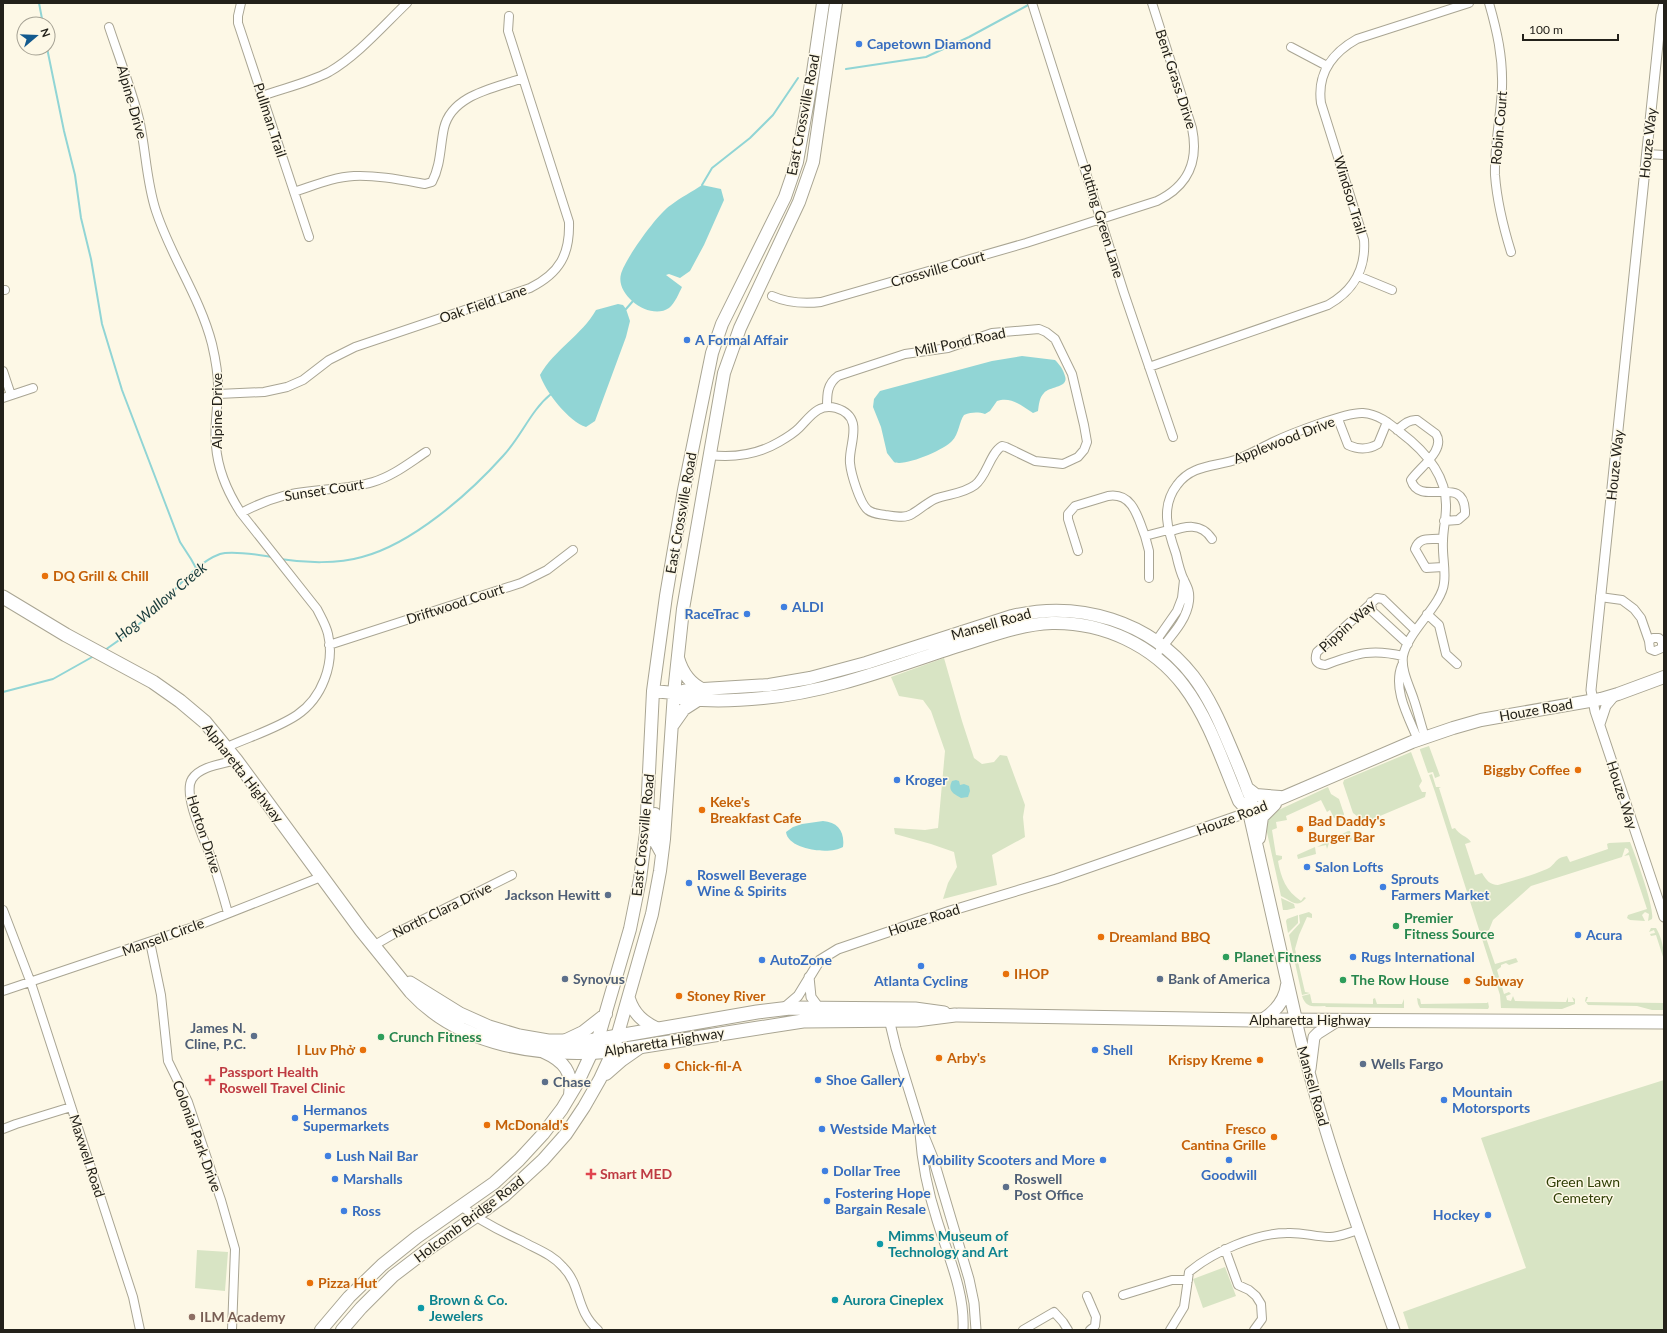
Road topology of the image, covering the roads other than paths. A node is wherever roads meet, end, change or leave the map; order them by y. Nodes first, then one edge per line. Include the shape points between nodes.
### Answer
1 (241, 3) edge
2 (407, 3) edge
3 (823, 3) edge
4 (836, 3) edge
5 (1032, 3) edge
6 (1152, 3) edge
7 (1469, 3) edge
8 (1488, 3) edge
9 (1664, 3) edge
10 (509, 16) dead end
11 (109, 27) dead end
12 (1291, 47) dead end
13 (1327, 66) junction
14 (524, 78) junction
15 (262, 96) junction
16 (1647, 154) junction
17 (1664, 155) edge
18 (294, 192) junction
19 (1101, 219) junction
20 (309, 237) dead end
21 (1511, 252) dead end
22 (1358, 276) junction
23 (1392, 290) dead end
24 (772, 296) dead end
25 (1149, 367) junction
26 (3, 371) edge
27 (33, 388) dead end
28 (218, 394) junction
29 (7, 396) edge
30 (827, 407) junction
31 (1338, 419) junction
32 (1387, 422) junction
33 (1397, 430) junction
34 (1173, 437) dead end
35 (426, 452) dead end
36 (709, 455) junction
37 (1429, 459) junction
38 (1445, 492) junction
39 (241, 514) junction
40 (1444, 521) junction
41 (1168, 531) junction
42 (1145, 536) junction
43 (1443, 538) junction
44 (1212, 539) dead end
45 (573, 550) dead end
46 (1078, 551) dead end
47 (1443, 567) junction
48 (1149, 578) dead end
49 (3, 597) edge
50 (1600, 597) junction
51 (1371, 602) junction
52 (1070, 611) junction
53 (1427, 614) junction
54 (1069, 624) junction
55 (1415, 630) junction
56 (1661, 636) edge
57 (1649, 641) junction
58 (1160, 644) junction
59 (1408, 644) junction
60 (329, 645) junction
61 (678, 657) junction
62 (1155, 657) junction
63 (1403, 660) junction
64 (1457, 664) dead end
65 (1664, 677) edge
66 (653, 691) junction
67 (674, 693) junction
68 (1616, 694) junction
69 (701, 695) junction
70 (1592, 700) junction
71 (1600, 726) junction
72 (671, 727) junction
73 (1422, 738) junction
74 (226, 747) junction
75 (236, 760) junction
76 (650, 762) junction
77 (1247, 788) junction
78 (1284, 798) junction
79 (1249, 812) junction
80 (1258, 846) junction
81 (662, 854) junction
82 (512, 875) dead end
83 (321, 877) junction
84 (3, 910) edge
85 (228, 913) junction
86 (1664, 917) edge
87 (150, 942) junction
88 (373, 946) junction
89 (396, 974) junction
90 (809, 977) junction
91 (1287, 982) junction
92 (31, 983) junction
93 (3, 991) edge
94 (629, 998) junction
95 (450, 1008) junction
96 (820, 1008) junction
97 (429, 1009) junction
98 (783, 1009) junction
99 (606, 1014) junction
100 (887, 1014) junction
101 (1262, 1020) junction
102 (1296, 1020) junction
103 (1337, 1020) junction
104 (1664, 1022) edge
105 (658, 1028) junction
106 (619, 1035) junction
107 (598, 1039) junction
108 (563, 1042) junction
109 (642, 1046) junction
110 (613, 1051) junction
111 (544, 1052) junction
112 (592, 1053) junction
113 (1309, 1078) junction
114 (600, 1079) junction
115 (569, 1097) junction
116 (71, 1107) junction
117 (920, 1126) junction
118 (3, 1129) edge
119 (461, 1206) junction
120 (475, 1217) junction
121 (1359, 1230) junction
122 (1225, 1249) junction
123 (1188, 1280) junction
124 (1123, 1295) dead end
125 (1087, 1296) dead end
126 (140, 1330) edge
127 (232, 1330) edge
128 (321, 1330) edge
129 (342, 1330) edge
130 (598, 1330) edge
131 (963, 1330) edge
132 (976, 1330) edge
133 (1023, 1330) edge
134 (1068, 1330) edge
135 (1090, 1330) edge
136 (1170, 1330) edge
137 (1254, 1330) edge
138 (1394, 1330) edge

1 - 15 street, Pullman Trail via 238,23
2 - 15 street via 336,67 315,78
3 - 66 main road, East Crossville Road via 797,162 785,197 722,324 712,353 684,490
4 - 36 main road, East Crossville Road via 813,162 799,202 740,328 724,373
5 - 19 street, Putting Green Lane
6 - 19 street, Bent Grass Drive via 1192,128 1195,141 1194,156 1183,181 1166,196
7 - 13 street, Windsor Trail via 1357,39 1338,53
8 - 21 street, Robin Court via 1497,31 1502,62 1495,173 1497,201
9 - 16 street, Houze Way
10 - 14 street, Oak Field Lane via 508,31
11 - 28 street, Alpine Drive via 139,118 155,210 168,244 194,294 212,343 217,367
12 - 13 street
13 - 22 street, Windsor Trail via 1321,85 1321,103 1364,240 1364,258
14 - 18 street via 472,96 454,109 444,127 438,169 432,182 425,184 372,176 353,176 334,179
14 - 28 street, Oak Field Lane via 569,222 567,250 553,273 530,288 355,347 329,360 303,380 287,387 264,392
15 - 18 street, Pullman Trail
16 - 17 street
16 - 50 street, Houze Way
18 - 20 street, Pullman Trail
19 - 24 street, Crossville Court via 821,302 788,301
19 - 25 street, Putting Green Lane
22 - 23 street
22 - 25 street, Windsor Trail via 1346,294 1328,305
25 - 34 street, Putting Green Lane
26 - 29 street
27 - 29 street
28 - 39 street, Alpine Drive via 215,432 217,458 226,487
30 - 30 street, Mill Pond Road via 844,412 853,424 855,435 850,464 863,505 874,513 906,516 936,499 973,487 983,477 1002,446 1035,462 1063,464 1078,457 1087,442 1072,374 1055,339 1039,329 992,333 948,348 905,354 838,376 830,383
30 - 36 street via 814,411 789,436 761,451 730,457
31 - 32 street, Applewood Drive via 1364,413
31 - 32 street via 1348,445 1362,449 1378,444
31 - 41 street, Applewood Drive via 1284,436 1239,458 1190,472 1177,485 1169,500 1166,516
32 - 33 street, Applewood Drive
33 - 37 street, Applewood Drive
33 - 37 street via 1406,422 1413,420 1436,434 1438,447
35 - 39 street, Sunset Court via 397,471 373,482 283,495
36 - 61 main road, East Crossville Road via 686,590
37 - 38 street, Applewood Drive via 1439,474
37 - 38 street via 1411,480 1413,487 1417,490
38 - 40 street, Applewood Drive
38 - 40 street via 1456,492 1460,495 1466,511 1458,520
39 - 60 street, Alpine Drive via 317,609 325,626
40 - 43 street, Applewood Drive
41 - 42 street
41 - 44 street via 1193,526 1205,531
41 - 58 street, Applewood Drive via 1184,580 1190,590 1189,603 1180,624
42 - 46 street via 1133,505 1121,497 1108,496 1075,506 1068,514
42 - 48 street via 1149,551
43 - 47 street, Applewood Drive
43 - 47 street via 1422,540 1417,543 1416,549 1426,568
45 - 60 street, Driftwood Court via 547,570 521,583
47 - 53 street, Applewood Drive via 1443,588
49 - 74 highway, Alpharetta Highway via 167,690 205,722
50 - 57 street via 1622,600 1629,604 1640,618
50 - 70 street, Houze Way via 1592,672
51 - 55 street, Pippin Way via 1377,598 1383,600
51 - 59 street via 1372,611
51 - 63 street, Pippin Way via 1317,652 1316,661 1320,665 1325,665 1356,654 1372,652 1389,653
52 - 54 main road
52 - 58 main road, Mansell Road via 1116,620
52 - 69 main road, Mansell Road via 1036,611 1012,616 866,663 810,678
53 - 55 street, Applewood Drive
53 - 64 street via 1439,625 1446,654
54 - 62 main road, Mansell Road via 1089,626 1116,634
54 - 69 main road, Mansell Road via 1040,624 1016,628 868,675 797,694 750,699
55 - 59 street, Applewood Drive
56 - 57 street
56 - 57 street via 1662,645 1658,651 1650,649
58 - 62 street, Applewood Drive
58 - 77 main road, Mansell Road via 1192,675 1209,700
59 - 63 street, Applewood Drive
60 - 74 street, Alpine Drive via 325,678 318,694 307,707 287,721
61 - 67 main road, East Crossville Road
61 - 69 main road via 682,670 697,686
62 - 79 main road, Mansell Road via 1177,678 1197,705 1239,801
63 - 73 street
65 - 68 main road, Houze Road
66 - 67 main road, Mansell Road
66 - 76 main road, East Crossville Road
67 - 69 main road, Mansell Road via 686,700
67 - 72 main road, East Crossville Road
68 - 70 main road, Houze Road
68 - 71 street via 1606,706
69 - 72 main road via 683,710
70 - 71 street, Houze Way
70 - 73 main road, Houze Road via 1481,720
71 - 86 street, Houze Way
72 - 81 main road, East Crossville Road
73 - 78 main road, Houze Road
74 - 75 highway, Alpharetta Highway
75 - 83 highway, Alpharetta Highway
75 - 85 street, Horton Drive via 200,771 189,788
76 - 81 main road via 656,781 655,841
76 - 99 main road, East Crossville Road via 646,833 640,879 630,929
77 - 78 main road via 1256,795
77 - 79 main road, Mansell Road via 1251,800
78 - 79 main road, Houze Road
78 - 80 main road via 1262,817
79 - 80 main road, Mansell Road
79 - 90 street, Houze Road via 1056,879 849,945 831,952 820,960
80 - 91 main road, Mansell Road
81 - 94 main road, East Crossville Road via 652,914
82 - 88 street, North Clara Drive
83 - 85 street, Mansell Circle
83 - 88 highway, Alpharetta Highway
84 - 92 street, Maxwell Road
85 - 87 street, Mansell Circle
87 - 92 street, Mansell Circle
87 - 127 street, Colonial Park Drive via 161,995 168,1061 188,1102 235,1249
88 - 89 highway, Alpharetta Highway
89 - 95 highway, Alpharetta Highway
89 - 97 highway, Alpharetta Highway
90 - 96 street via 811,997
90 - 98 street, Houze Road via 798,996
91 - 101 main road via 1281,1002
91 - 102 main road, Mansell Road
92 - 93 street, Mansell Circle
92 - 116 street, Maxwell Road
94 - 105 main road via 633,1010 639,1017 647,1024
94 - 106 main road, East Crossville Road
95 - 97 highway
95 - 108 highway, Alpharetta Highway via 474,1021 504,1032 533,1039
96 - 98 highway, Alpharetta Highway
96 - 100 highway, Alpharetta Highway
97 - 111 highway, Alpharetta Highway via 485,1038 522,1049
98 - 105 highway, Alpharetta Highway
99 - 107 main road, East Crossville Road
99 - 108 main road via 583,1032
100 - 101 highway, Alpharetta Highway via 926,1010 957,1015
100 - 109 highway, Alpharetta Highway via 803,1021
100 - 117 street
101 - 102 highway, Alpharetta Highway
102 - 103 highway, Alpharetta Highway
102 - 113 main road, Mansell Road
103 - 104 highway, Alpharetta Highway
103 - 113 main road via 1314,1037
105 - 106 highway, Alpharetta Highway
106 - 107 highway, Alpharetta Highway
106 - 110 main road, Holcomb Bridge Road
107 - 108 highway, Alpharetta Highway
107 - 112 main road, Holcomb Bridge Road
109 - 110 highway, Alpharetta Highway
109 - 114 main road
110 - 112 highway, Alpharetta Highway
110 - 114 main road, Holcomb Bridge Road
111 - 112 highway, Alpharetta Highway
111 - 115 main road via 559,1061 568,1072 571,1082
112 - 115 main road, Holcomb Bridge Road
113 - 121 main road, Mansell Road
114 - 120 main road, Holcomb Bridge Road via 576,1120 555,1146 517,1185
115 - 119 main road, Holcomb Bridge Road via 543,1134 519,1160 494,1183
116 - 118 street
116 - 126 street, Maxwell Road via 133,1297
117 - 131 street via 925,1174 936,1219 960,1294
117 - 132 street via 933,1158 969,1279
119 - 120 street
119 - 128 main road, Holcomb Bridge Road via 400,1249 349,1297
120 - 129 main road, Holcomb Bridge Road via 393,1276
120 - 130 street via 557,1261 573,1281 584,1314
121 - 122 street via 1331,1237 1294,1232 1275,1234
121 - 138 main road, Mansell Road
122 - 123 street via 1189,1272
122 - 137 street via 1238,1285 1249,1290 1261,1304 1262,1319
123 - 124 street via 1172,1280
123 - 136 street via 1184,1307
125 - 135 street via 1096,1317 1095,1326
133 - 134 street via 1054,1312

